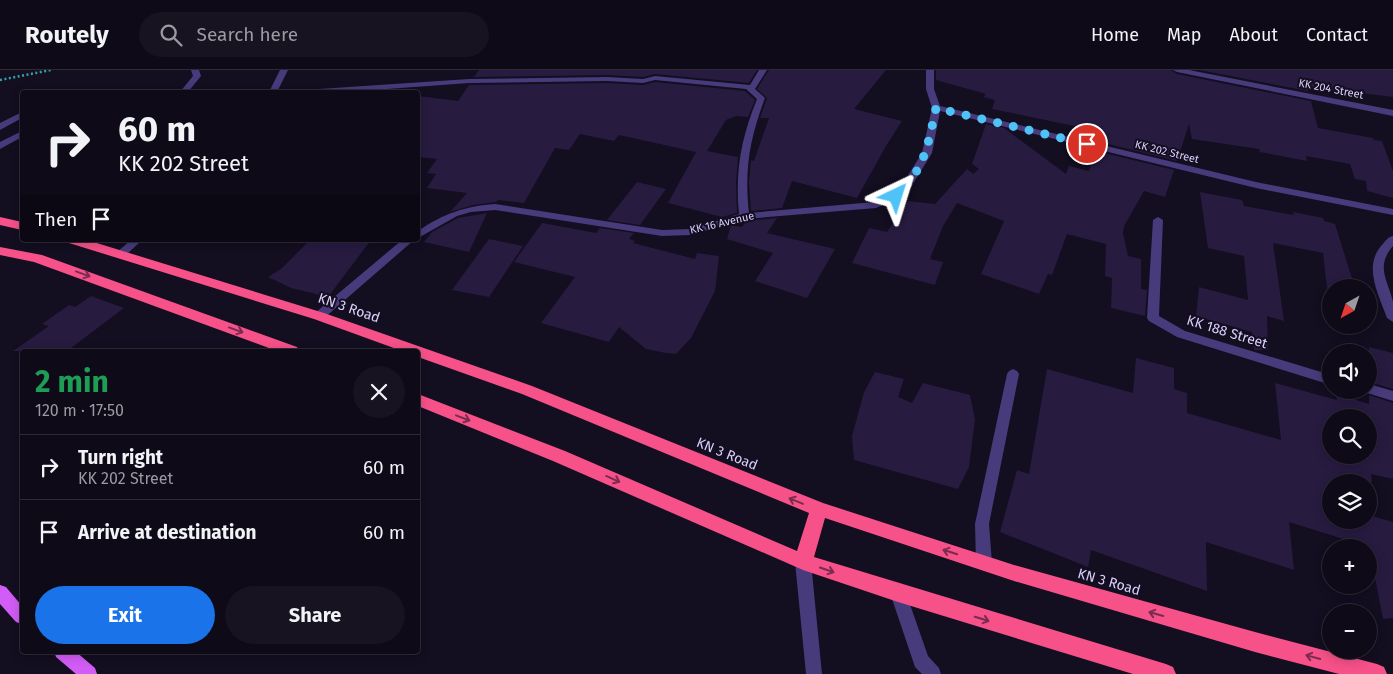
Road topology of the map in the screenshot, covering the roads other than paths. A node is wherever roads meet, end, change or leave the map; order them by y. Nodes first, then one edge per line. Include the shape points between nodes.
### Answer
1 (195, 70) edge
2 (284, 70) edge
3 (476, 70) edge
4 (763, 70) edge
5 (930, 70) edge
6 (1177, 70) edge
7 (469, 81) junction
8 (752, 88) junction
9 (186, 90) edge
10 (274, 90) edge
11 (346, 90) edge
12 (936, 108) junction
13 (1393, 113) edge
14 (20, 117) edge
15 (0, 127) edge
16 (20, 135) edge
17 (0, 146) edge
18 (1393, 212) edge
19 (744, 216) junction
20 (1158, 220) dead end
21 (0, 221) edge
22 (20, 226) edge
23 (420, 234) edge
24 (1393, 239) edge
25 (80, 242) edge
26 (135, 242) edge
27 (408, 242) edge
28 (0, 251) edge
29 (121, 254) junction
30 (37, 258) junction
31 (0, 261) edge
32 (319, 316) junction
33 (1393, 318) edge
34 (287, 349) edge
35 (412, 349) edge
36 (420, 352) edge
37 (1013, 374) dead end
38 (1322, 377) edge
39 (1377, 391) edge
40 (1393, 396) edge
41 (420, 401) edge
42 (819, 509) junction
43 (803, 562) junction
44 (984, 563) junction
45 (0, 592) edge
46 (898, 594) junction
47 (20, 615) edge
48 (66, 654) edge
49 (89, 674) edge
50 (814, 674) edge
51 (934, 674) edge
52 (1166, 674) edge
53 (1377, 674) edge

1 - 9 street via 197,76
2 - 10 street
3 - 7 street
4 - 8 street
5 - 12 street, KK 16 Avenue via 930,89
6 - 13 street, KK 204 Street
7 - 8 street via 643,81 655,78
7 - 11 street
8 - 19 street via 761,98 741,162
12 - 18 street, KK 202 Street via 1256,185
12 - 19 street, KK 16 Avenue via 926,154 906,187 896,196 876,205
14 - 15 street
16 - 17 street
19 - 23 street, KK 16 Avenue via 690,232 662,232 495,206 450,214
20 - 38 street, KK 188 Street via 1153,318 1181,334
21 - 22 highway
24 - 33 street via 1380,254 1378,278
25 - 29 highway, KN 3 Road
26 - 29 street
27 - 32 street
28 - 30 highway
29 - 32 highway, KN 3 Road
30 - 31 highway
30 -> 34 highway
35 -> 32 highway, KN 3 Road
42 -> 36 highway, KN 3 Road via 527,390
37 - 44 street via 982,524
39 - 40 street
41 -> 43 highway via 560,456
42 - 43 highway
44 -> 42 highway, KN 3 Road
43 -> 46 highway
43 - 50 street
53 -> 44 highway, KN 3 Road via 1246,640
45 - 47 main road
46 - 51 street via 921,661
46 -> 52 highway
48 - 49 main road

